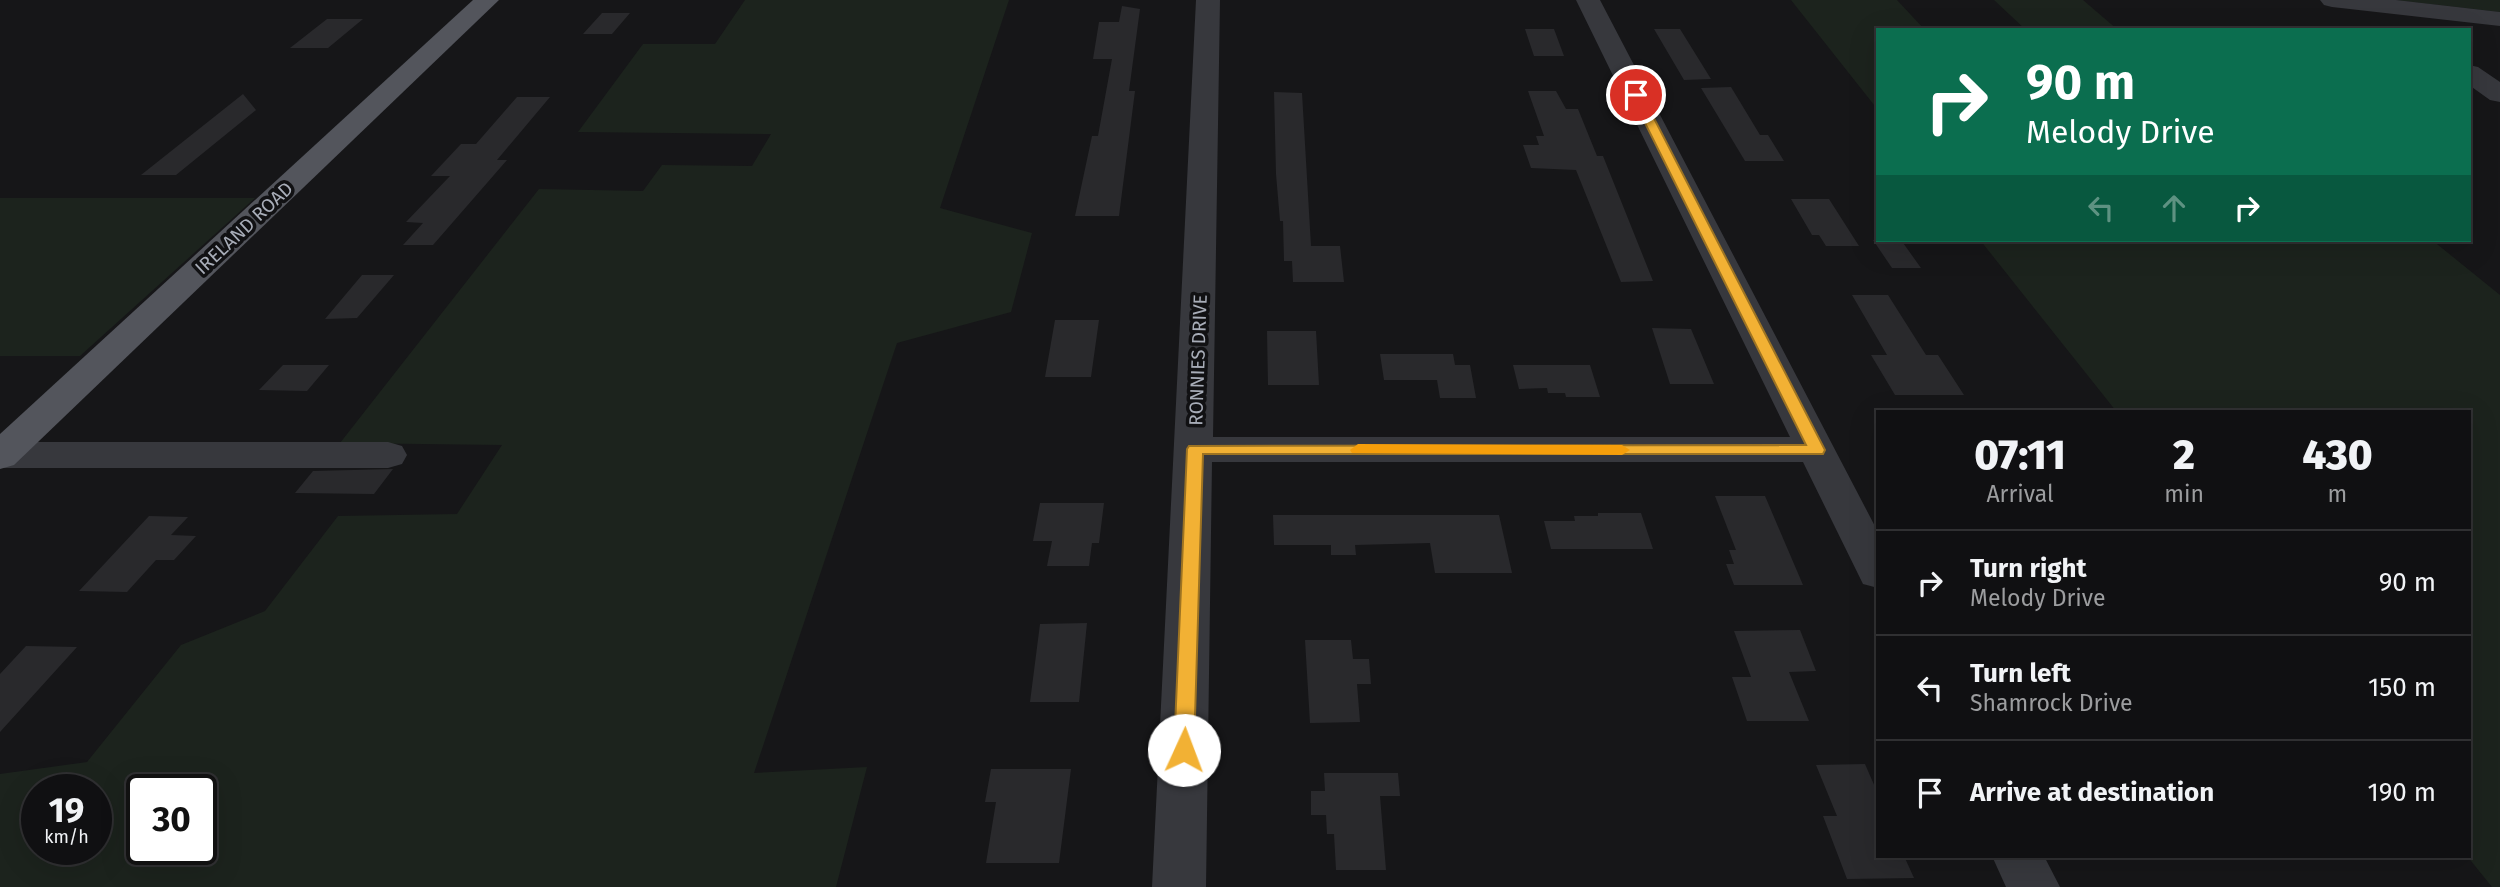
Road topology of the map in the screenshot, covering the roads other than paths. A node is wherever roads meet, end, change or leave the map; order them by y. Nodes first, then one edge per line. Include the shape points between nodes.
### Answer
1 (487, 0) edge
2 (1208, 0) edge
3 (1588, 0) edge
4 (2332, 0) edge
5 (2373, 4) junction
6 (2500, 19) edge
7 (2403, 28) edge
8 (2471, 74) edge
9 (2500, 94) edge
10 (1195, 449) junction
11 (1817, 450) junction
12 (388, 455) dead end
13 (1, 456) edge
14 (1876, 569) edge
15 (2019, 858) edge
16 (1179, 887) edge
17 (2033, 887) edge

1 - 13 main road, IRELAND ROAD
2 - 10 street, RONNIES DRIVE
3 - 11 street
4 - 5 street
5 - 6 street
5 - 7 street
8 - 9 street
10 - 11 street
10 - 16 street, RONNIES DRIVE
11 - 14 street
12 - 13 street
15 - 17 street

